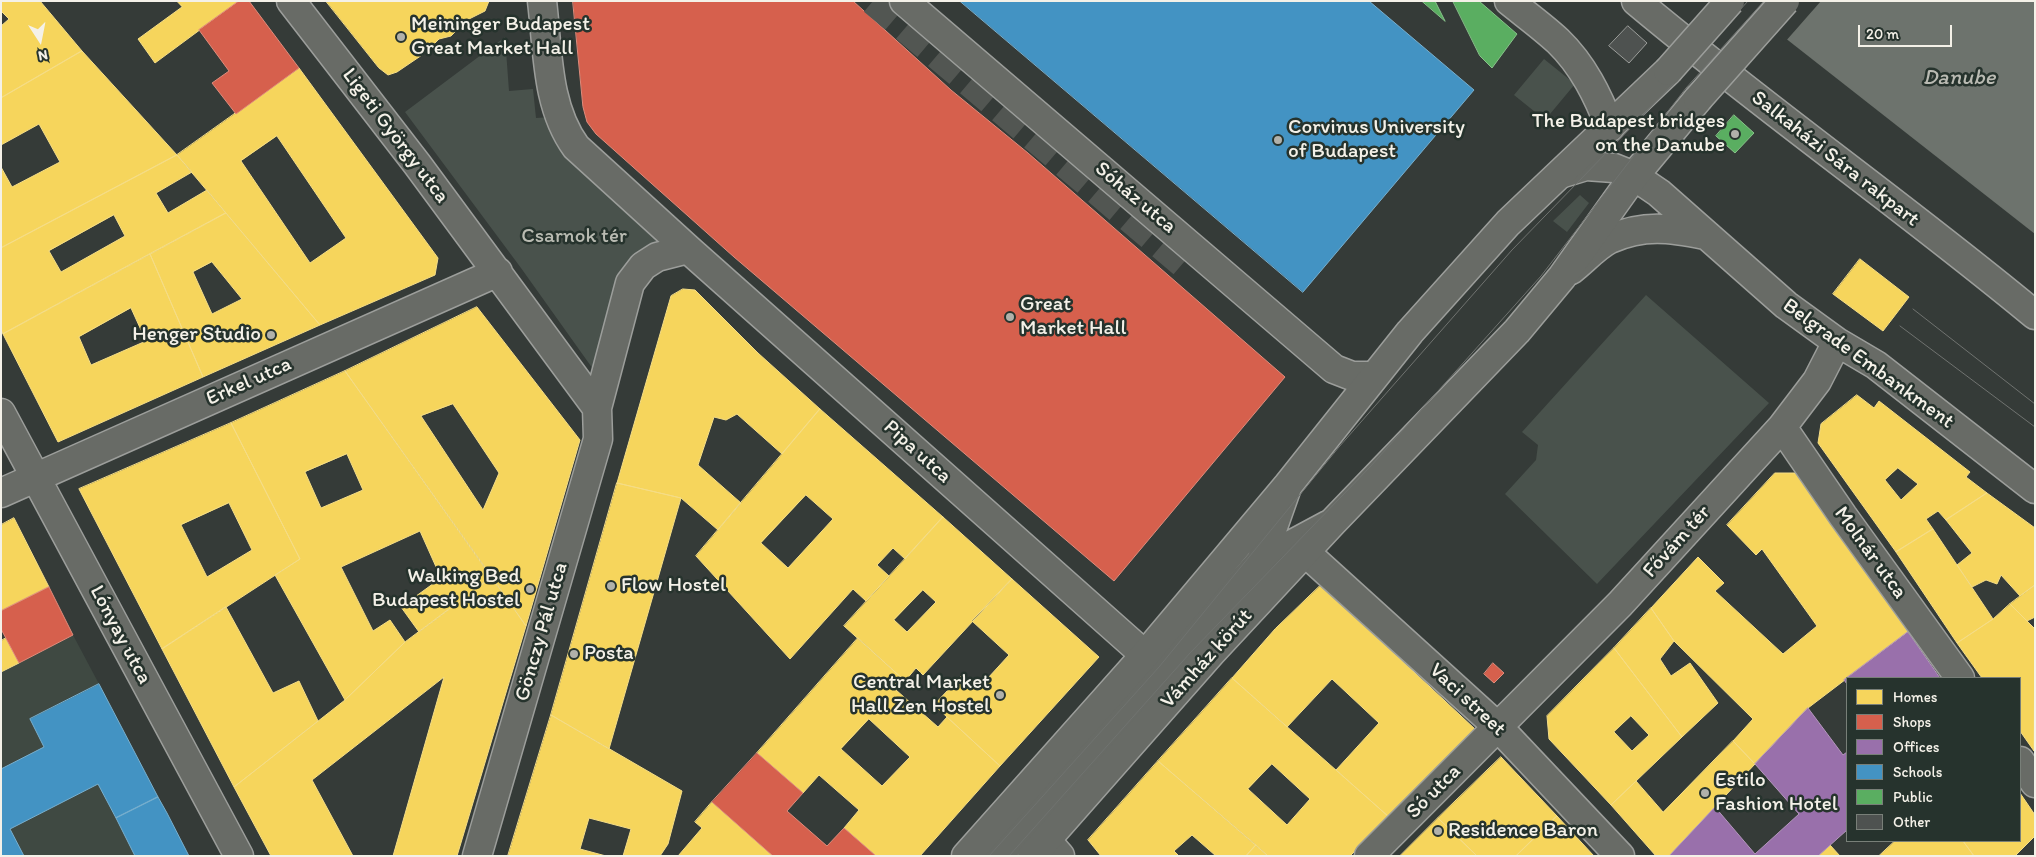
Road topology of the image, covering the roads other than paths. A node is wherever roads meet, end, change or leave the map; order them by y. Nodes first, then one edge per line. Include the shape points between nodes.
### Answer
1 (291, 1) edge
2 (542, 1) edge
3 (904, 1) edge
4 (1509, 1) edge
5 (1636, 1) edge
6 (1730, 1) edge
7 (1785, 1) edge
8 (1610, 127) junction
9 (1562, 172) junction
10 (1634, 176) junction
11 (1705, 235) junction
12 (688, 249) junction
13 (1189, 269) tunnel mouth
14 (498, 272) junction
15 (1562, 277) junction
16 (2035, 315) edge
17 (1837, 342) junction
18 (1321, 357) junction
19 (1374, 376) junction
20 (597, 408) junction
21 (1, 413) edge
22 (1782, 427) junction
23 (34, 477) junction
24 (1288, 485) junction
25 (2035, 489) edge
26 (1, 493) edge
27 (1332, 524) junction
28 (1305, 552) junction
29 (1261, 561) junction
30 (1154, 663) junction
31 (1959, 677) edge
32 (1498, 727) junction
33 (2021, 762) edge
34 (2035, 783) edge
35 (1046, 851) edge
36 (239, 856) edge
37 (477, 856) edge
38 (966, 856) edge
39 (998, 856) edge
40 (1370, 856) edge
41 (1620, 856) edge

1 - 14 street, Ligeti György utca
2 - 12 street via 553,96 566,134 576,147
3 - 18 street, Sóház utca
4 - 8 street via 1558,41 1575,60 1599,97
5 - 16 street, Salkaházi Sára rakpart via 1705,59
6 - 8 street, bridge via 1668,71
7 - 10 street, bridge via 1698,98
8 - 9 street
9 - 10 street via 1586,166 1614,168
9 - 19 street via 1508,223
10 - 11 street
10 - 15 street
11 - 15 street via 1669,227 1647,228 1609,240
11 - 17 street, Belgrade Embankment via 1786,304
12 - 20 street via 657,257 643,266 630,283
12 - 30 street, Pipa utca
13 - 18 street via 1294,358 1308,360
14 - 20 street
14 - 23 street, Erkel utca
15 - 27 street via 1517,331
17 - 22 street, Fővám tér via 1817,381
17 - 25 street, Belgrade Embankment via 1876,365
18 - 19 street, Sóház utca via 1334,369 1352,376
19 - 24 street, Vámház körút
20 - 37 street, Gönczy Pál utca via 598,439
21 - 23 street, Lónyay utca
22 - 31 street, Molnár utca
22 - 32 street, Fővám tér via 1620,604
23 - 26 street, Erkel utca
23 - 36 street, Lónyay utca
24 - 29 street, Vámház körút
24 - 30 street, Vámház körút
27 - 28 street, Vámház körút
27 - 29 street, Vámház körút
28 - 32 street, Vaci street
28 - 35 street, Vámház körút via 1211,653
29 - 30 street, Vámház körút
30 - 38 street, Vámház körút
30 - 39 street, Vámház körút
32 - 40 street, Só utca
32 - 41 street, Vaci street
33 - 34 street

